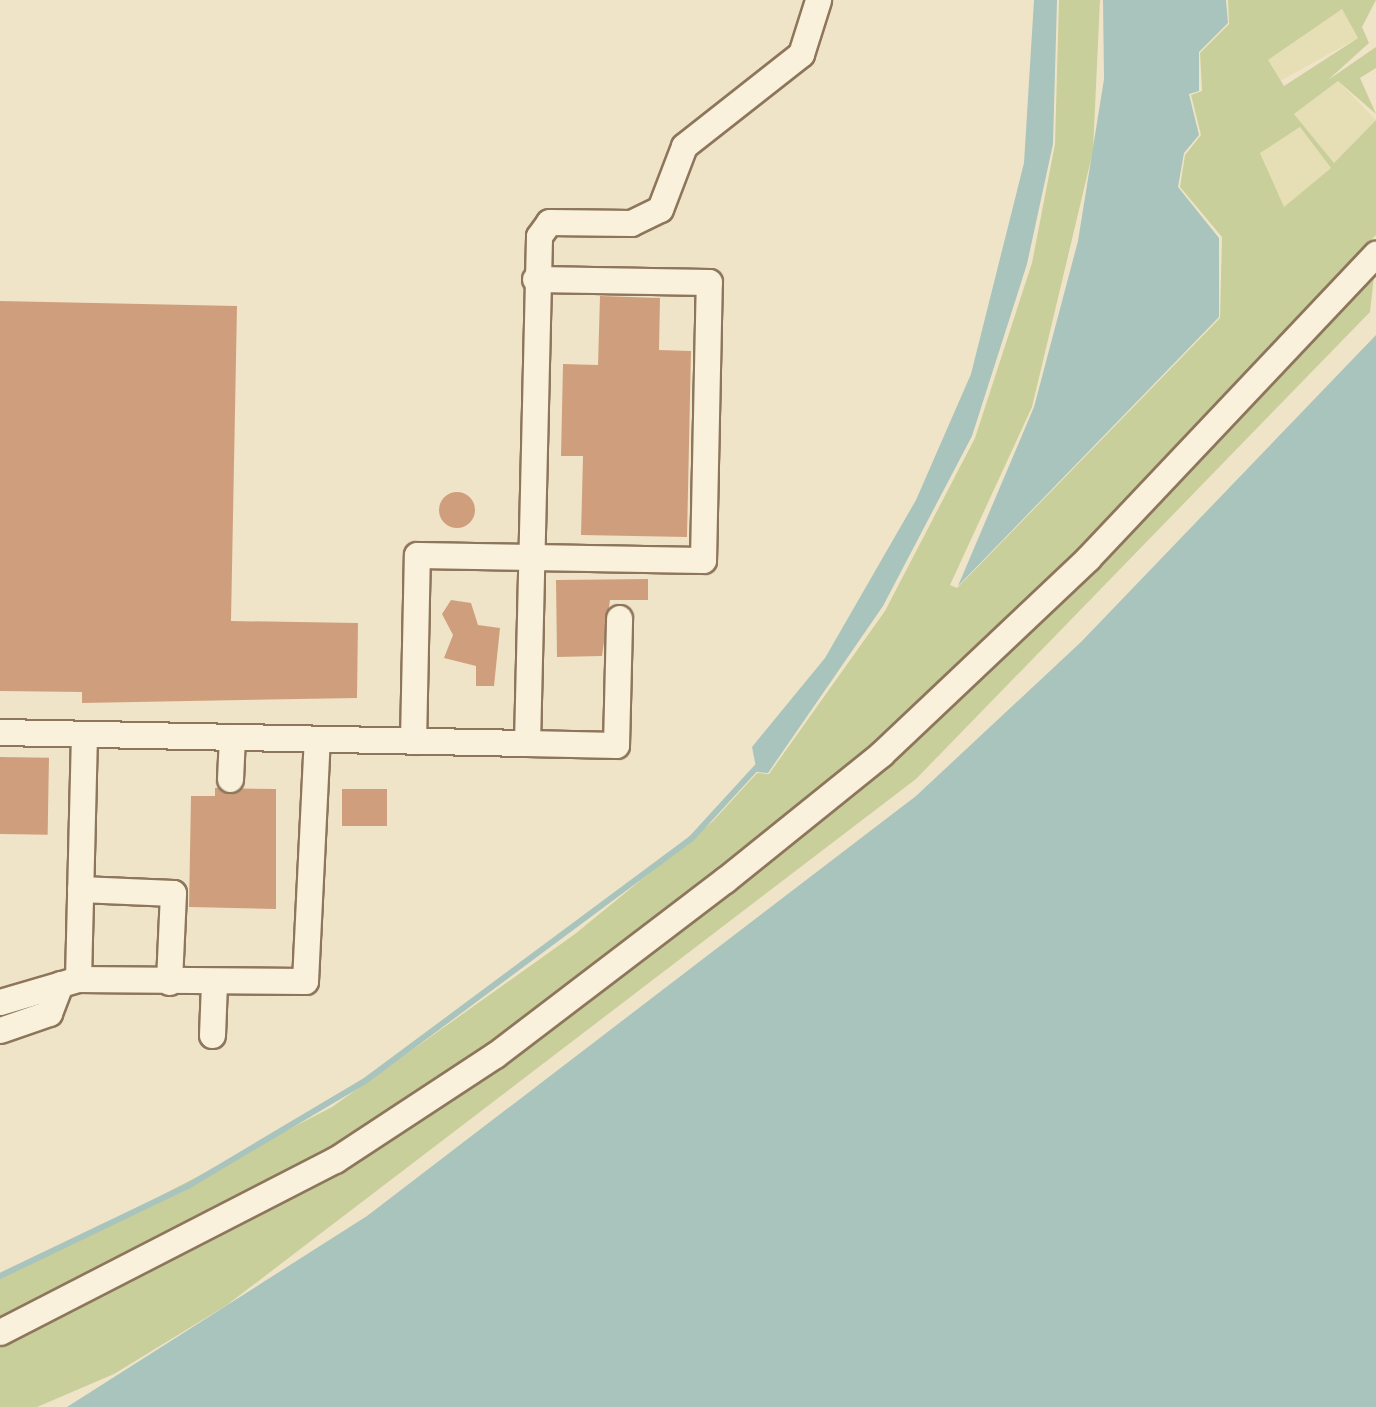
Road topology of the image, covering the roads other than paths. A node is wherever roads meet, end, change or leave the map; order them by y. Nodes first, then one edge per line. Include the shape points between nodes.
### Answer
1 (818, 0) edge
2 (1376, 253) edge
3 (536, 279) junction
4 (531, 556) junction
5 (620, 618) dead end
6 (0, 732) edge
7 (84, 735) junction
8 (232, 737) junction
9 (318, 739) junction
10 (413, 741) junction
11 (527, 743) junction
12 (230, 779) dead end
13 (80, 889) junction
14 (69, 982) junction
15 (169, 982) junction
16 (214, 983) junction
17 (0, 1002) edge
18 (0, 1030) edge
19 (212, 1035) dead end
20 (0, 1332) edge

1 - 3 lane via 801,54 684,146 660,209 631,223 549,222
2 - 20 lane via 1088,558 881,754 725,880 495,1055 334,1160
3 - 4 lane
3 - 4 lane via 708,282 708,302 703,560
4 - 10 lane via 417,555
4 - 11 lane
5 - 11 lane via 616,744
6 - 7 lane
7 - 8 lane
7 - 13 lane
8 - 9 lane
8 - 12 lane
9 - 10 lane
9 - 16 lane via 310,972 294,985
10 - 11 lane
13 - 14 lane
13 - 15 lane via 173,893
14 - 15 lane
14 - 17 lane
14 - 18 lane via 50,1012
15 - 16 lane
16 - 19 lane

